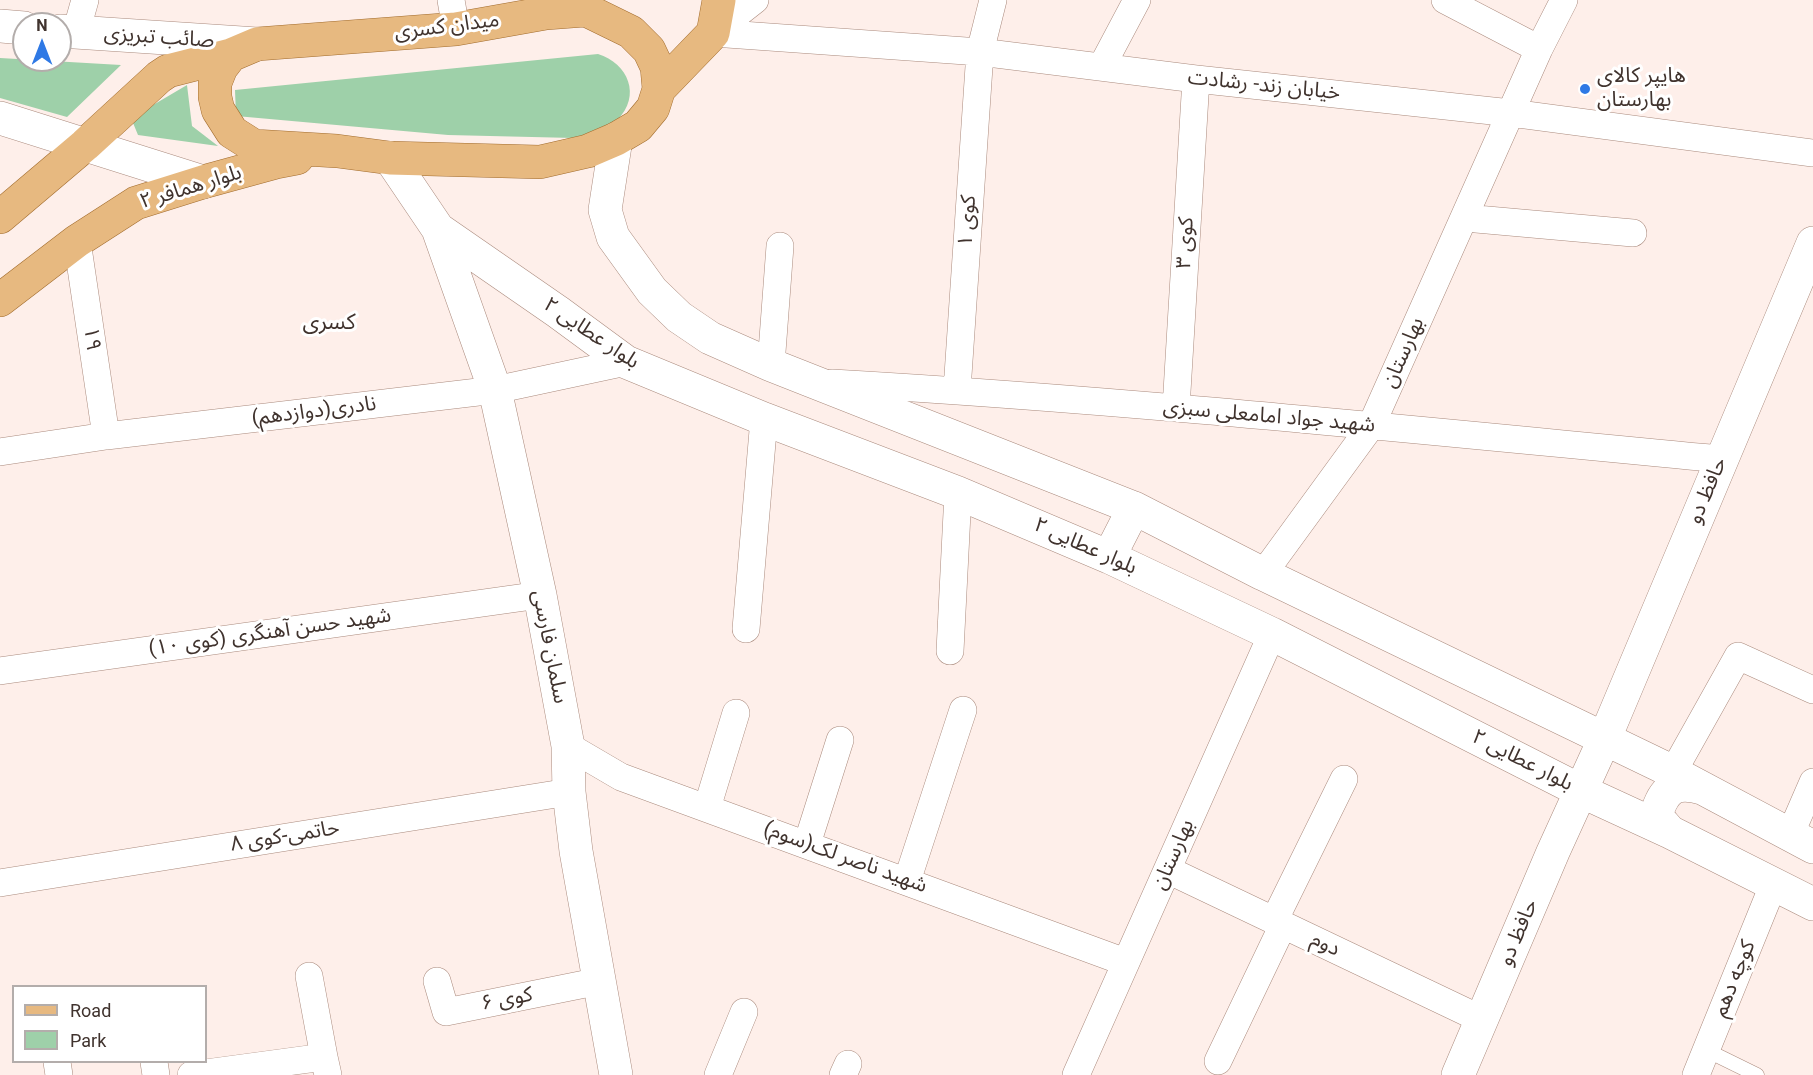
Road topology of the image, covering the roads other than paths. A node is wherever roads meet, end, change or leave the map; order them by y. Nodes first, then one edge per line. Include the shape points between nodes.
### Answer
1 (85, 0) edge
2 (719, 0) edge
3 (755, 0) edge
4 (993, 0) edge
5 (1137, 0) edge
6 (1445, 0) edge
7 (1564, 0) edge
8 (590, 5) edge
9 (454, 14) edge
10 (72, 24) edge
11 (72, 32) edge
12 (712, 33) junction
13 (1539, 49) junction
14 (244, 50) junction
15 (980, 52) junction
16 (1102, 66) junction
17 (1196, 79) junction
18 (659, 89) junction
19 (1511, 113) junction
20 (0, 118) edge
21 (616, 139) junction
22 (84, 145) junction
23 (338, 151) junction
24 (1813, 153) edge
25 (390, 158) junction
26 (203, 182) junction
27 (0, 217) edge
28 (1465, 218) junction
29 (438, 229) junction
30 (1633, 233) dead end
31 (77, 241) junction
32 (1813, 243) edge
33 (780, 246) dead end
34 (0, 300) edge
35 (626, 362) junction
36 (771, 365) junction
37 (816, 382) junction
38 (495, 390) junction
39 (957, 390) junction
40 (1176, 408) junction
41 (764, 419) junction
42 (1371, 426) junction
43 (106, 436) junction
44 (0, 452) edge
45 (1721, 459) junction
46 (958, 493) junction
47 (1134, 508) junction
48 (1109, 557) junction
49 (1263, 574) junction
50 (540, 595) junction
51 (746, 629) dead end
52 (1272, 634) junction
53 (950, 651) dead end
54 (0, 671) edge
55 (1813, 690) edge
56 (963, 710) dead end
57 (736, 714) dead end
58 (840, 740) dead end
59 (1604, 740) junction
60 (568, 746) junction
61 (1673, 772) junction
62 (1344, 779) dead end
63 (1813, 782) edge
64 (1702, 788) junction
65 (1581, 791) junction
66 (569, 792) junction
67 (707, 807) junction
68 (1660, 827) junction
69 (1802, 841) edge
70 (807, 844) junction
71 (1553, 852) junction
72 (1168, 870) junction
73 (907, 881) junction
74 (0, 883) edge
75 (1774, 883) junction
76 (1813, 904) edge
77 (1279, 923) junction
78 (1125, 962) junction
79 (309, 976) dead end
80 (437, 981) dead end
81 (600, 981) junction
82 (744, 1012) dead end
83 (1483, 1020) junction
84 (1706, 1050) junction
85 (1218, 1061) dead end
86 (326, 1066) edge
87 (191, 1075) edge
88 (616, 1075) edge
89 (718, 1075) edge
90 (1076, 1075) edge
91 (1458, 1075) edge
92 (1696, 1075) edge
93 (1757, 1075) edge

1 - 10 street
2 - 12 main road
3 - 12 street
4 - 15 street
5 - 16 street
6 - 13 street
7 - 13 street, بهارستان
8 - 9 main road, میدان کسری via 546,13
8 - 18 main road, میدان کسری via 631,32 649,50 657,67
9 - 14 main road, میدان کسری
11 - 14 street, صائب تبریزی
12 - 15 street, خیابان زند- رشادت
12 - 18 main road
13 - 19 street, بهارستان
14 - 22 main road via 168,71
14 - 23 main road via 221,68 215,82 218,110 232,132 254,146
15 - 16 street, خیابان زند- رشادت
15 - 39 street, کوی ۱
16 - 17 street, خیابان زند- رشادت
17 - 19 street, خیابان زند- رشادت
17 - 40 street, کوی ۳
18 - 21 main road via 653,108 638,126
19 - 24 street, خیابان زند- رشادت
19 - 28 street, بهارستان
20 - 22 street
21 - 25 main road via 588,151 540,162
21 - 36 street via 604,210 613,237 652,291 679,317 710,338
22 - 26 street
22 - 27 main road
23 - 25 main road
23 - 26 main road, بلوار همافر ۲ via 276,162
25 - 29 street, بلوار عطایی ۲
26 - 31 main road, بلوار همافر ۲ via 136,203
28 - 30 street
28 - 42 street, بهارستان
29 - 35 street, بلوار عطایی ۲
29 - 38 street, سلمان فارسی
31 - 34 main road, بلوار همافر ۲
31 - 43 street, ۱۹
32 - 45 street, حافظ دو
33 - 36 street
35 - 38 street, نادری(دوازدهم)
35 - 41 street, بلوار عطایی ۲
36 - 37 street
37 - 39 street, شهید جواد امامعلی سبزی
37 - 47 street
38 - 43 street, نادری(دوازدهم)
38 - 50 street, سلمان فارسی
39 - 40 street, شهید جواد امامعلی سبزی
40 - 42 street, شهید جواد امامعلی سبزی
41 - 46 street, بلوار عطایی ۲
41 - 51 street
42 - 45 street, شهید جواد امامعلی سبزی
42 - 49 street, بهارستان
43 - 44 street, نادری(دوازدهم)
45 - 59 street, حافظ دو
46 - 48 street, بلوار عطایی ۲
46 - 53 street
47 - 48 street
47 - 49 street
48 - 52 street, بلوار عطایی ۲
49 - 59 street
50 - 54 street, شهید حسن آهنگری (کوی ۱۰)
50 - 60 street, سلمان فارسی
52 - 65 street, بلوار عطایی ۲
52 - 72 street, بهارستان
55 - 61 street via 1738,656
56 - 73 street
57 - 67 street
58 - 70 street
59 - 61 street
59 - 65 street, حافظ دو
60 - 66 street, سلمان فارسی
60 - 67 street, شهید ناصر لک(سوم) via 621,777
61 - 64 street
62 - 77 street
63 - 69 street
64 - 68 street via 1680,784 1663,797 1658,813
64 - 69 street
65 - 68 street, بلوار عطایی ۲
65 - 71 street, حافظ دو
66 - 74 street, حاتمی-کوی ۸
66 - 81 street, سلمان فارسی
67 - 70 street, شهید ناصر لک(سوم)
68 - 71 street via 1590,821
68 - 75 street, بلوار عطایی ۲
70 - 73 street, شهید ناصر لک(سوم)
71 - 83 street, حافظ دو
72 - 77 street, دوم
72 - 78 street, بهارستان
73 - 78 street, شهید ناصر لک(سوم)
75 - 76 street, بلوار عطایی ۲
75 - 84 street, کوچه دهم
77 - 83 street, دوم
77 - 85 street
78 - 90 street, بهارستان
79 - 86 street
80 - 81 street, کوی ۶ via 446,1012
81 - 88 street, سلمان فارسی
82 - 89 street
83 - 91 street, حافظ دو
84 - 92 street, کوچه دهم
84 - 93 lane
86 - 87 street

